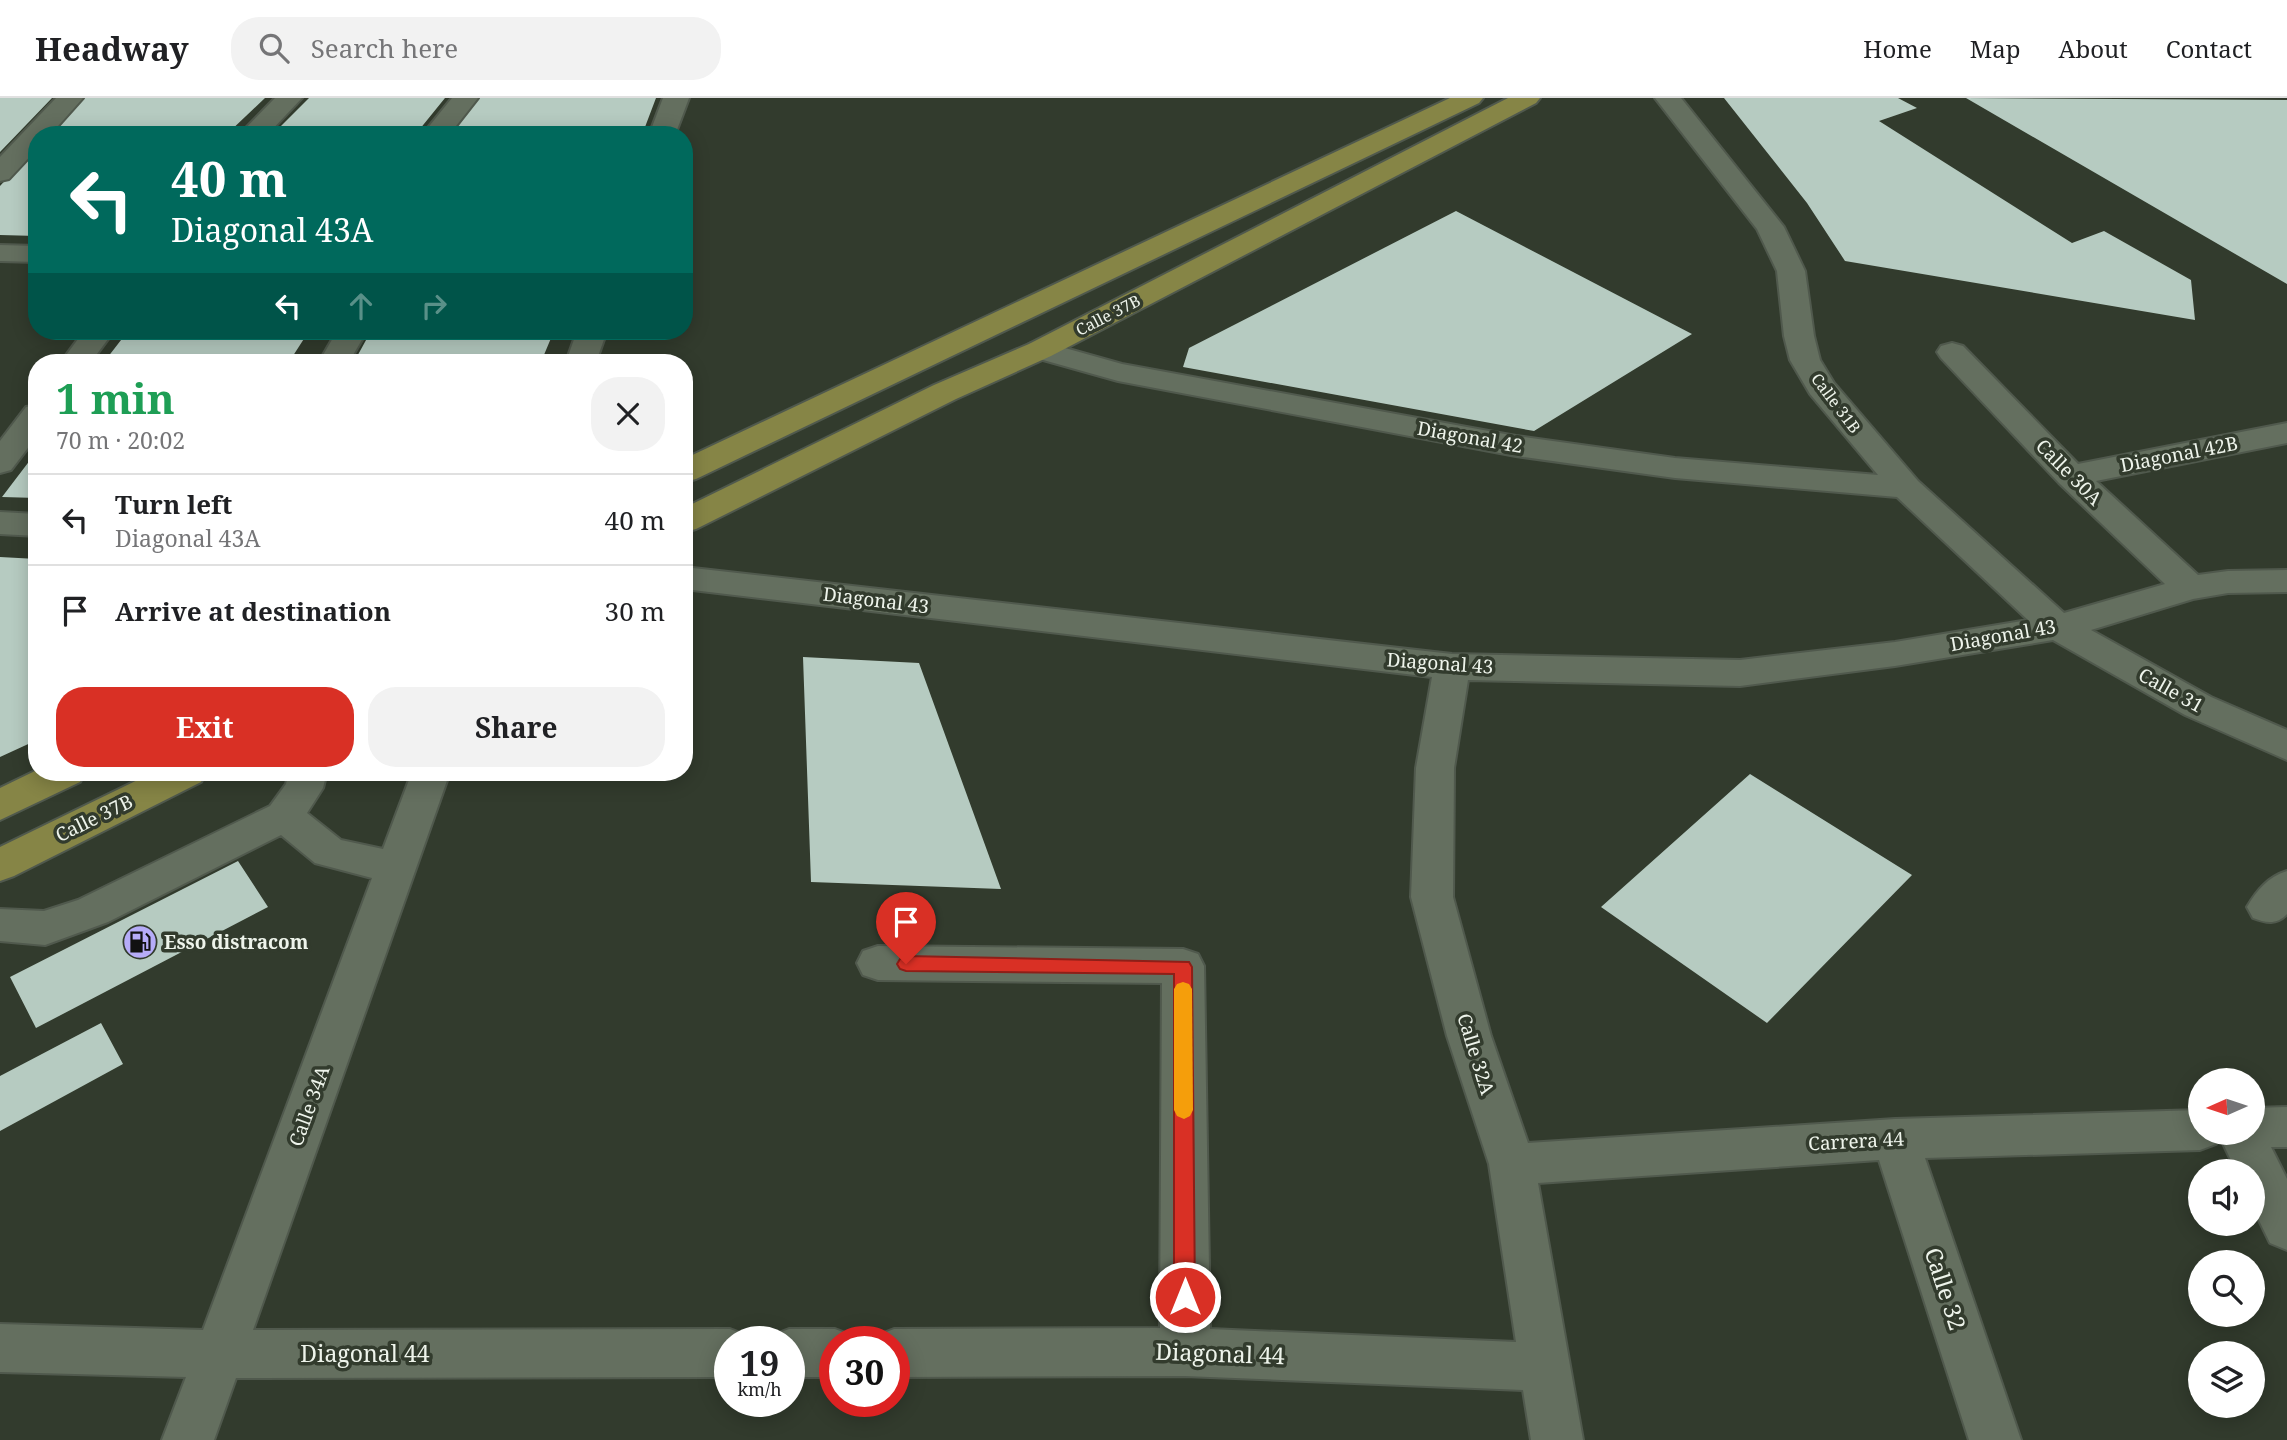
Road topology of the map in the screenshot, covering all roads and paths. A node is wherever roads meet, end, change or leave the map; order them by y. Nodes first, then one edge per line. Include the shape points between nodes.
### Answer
1 (70, 98) edge
2 (289, 98) edge
3 (465, 98) edge
4 (676, 98) edge
5 (1470, 98) edge
6 (1527, 98) edge
7 (1668, 98) edge
8 (44, 126) edge
9 (261, 126) edge
10 (442, 126) edge
11 (665, 126) edge
12 (28, 143) edge
13 (0, 173) edge
14 (0, 253) edge
15 (28, 254) edge
16 (1040, 350) junction
17 (1952, 352) dead end
18 (28, 425) edge
19 (2287, 433) edge
20 (6, 448) edge
21 (693, 468) edge
22 (2071, 476) junction
23 (1906, 488) junction
24 (693, 517) edge
25 (0, 523) edge
26 (28, 525) edge
27 (693, 579) edge
28 (2287, 581) edge
29 (2190, 588) junction
30 (2058, 627) junction
31 (1452, 667) junction
32 (2287, 746) edge
33 (48, 781) edge
34 (169, 781) edge
35 (306, 781) edge
36 (428, 781) edge
37 (0, 805) edge
38 (284, 817) junction
39 (0, 864) edge
40 (396, 868) junction
41 (0, 925) edge
42 (878, 963) dead end
43 (2287, 1127) edge
44 (2265, 1128) edge
45 (2188, 1130) edge
46 (1895, 1139) junction
47 (2246, 1145) edge
48 (1512, 1164) junction
49 (2287, 1228) edge
50 (0, 1348) edge
51 (1185, 1352) junction
52 (714, 1353) edge
53 (910, 1353) edge
54 (219, 1354) junction
55 (1545, 1367) junction
56 (188, 1440) edge
57 (1557, 1440) edge
58 (1995, 1440) edge

1 - 8 street
2 - 9 street
3 - 10 street
4 - 11 street
5 - 21 main road
6 - 16 main road, Calle 37B
7 - 23 street, Calle 31B via 1770,228 1791,271 1805,360 1821,387
12 - 13 street
14 - 15 street
16 - 23 street, Diagonal 42 via 1118,372 1516,446 1675,468
16 - 24 main road, Calle 37B
17 - 22 street, Calle 30A
18 - 20 street
19 - 22 street, Diagonal 42B
22 - 29 street, Calle 30A
23 - 30 street, Calle 31B
25 - 26 street
27 - 31 street, Diagonal 43
28 - 29 street, Diagonal 43
29 - 30 street, Diagonal 43
30 - 31 street, Diagonal 43 via 1740,673
30 - 32 street, Calle 31 via 2198,706
31 - 48 street, Calle 32A via 1435,768 1432,897 1469,1036
33 - 37 main road
34 - 39 main road, Calle 37B
35 - 38 street
36 - 40 street, Calle 34A
38 - 40 street via 328,852
38 - 41 street via 93,911 46,928
40 - 54 street, Calle 34A
42 - 51 street via 1183,967
43 - 44 street
45 - 46 street, Carrera 44
46 - 48 street, Carrera 44
46 - 58 street, Calle 32
47 - 49 street
48 - 55 street, Calle 32A
50 - 54 street, Diagonal 44
51 - 53 street, Diagonal 44
51 - 55 street, Diagonal 44
52 - 54 street, Diagonal 44
54 - 56 street, Calle 34A
55 - 57 street, Calle 32A

